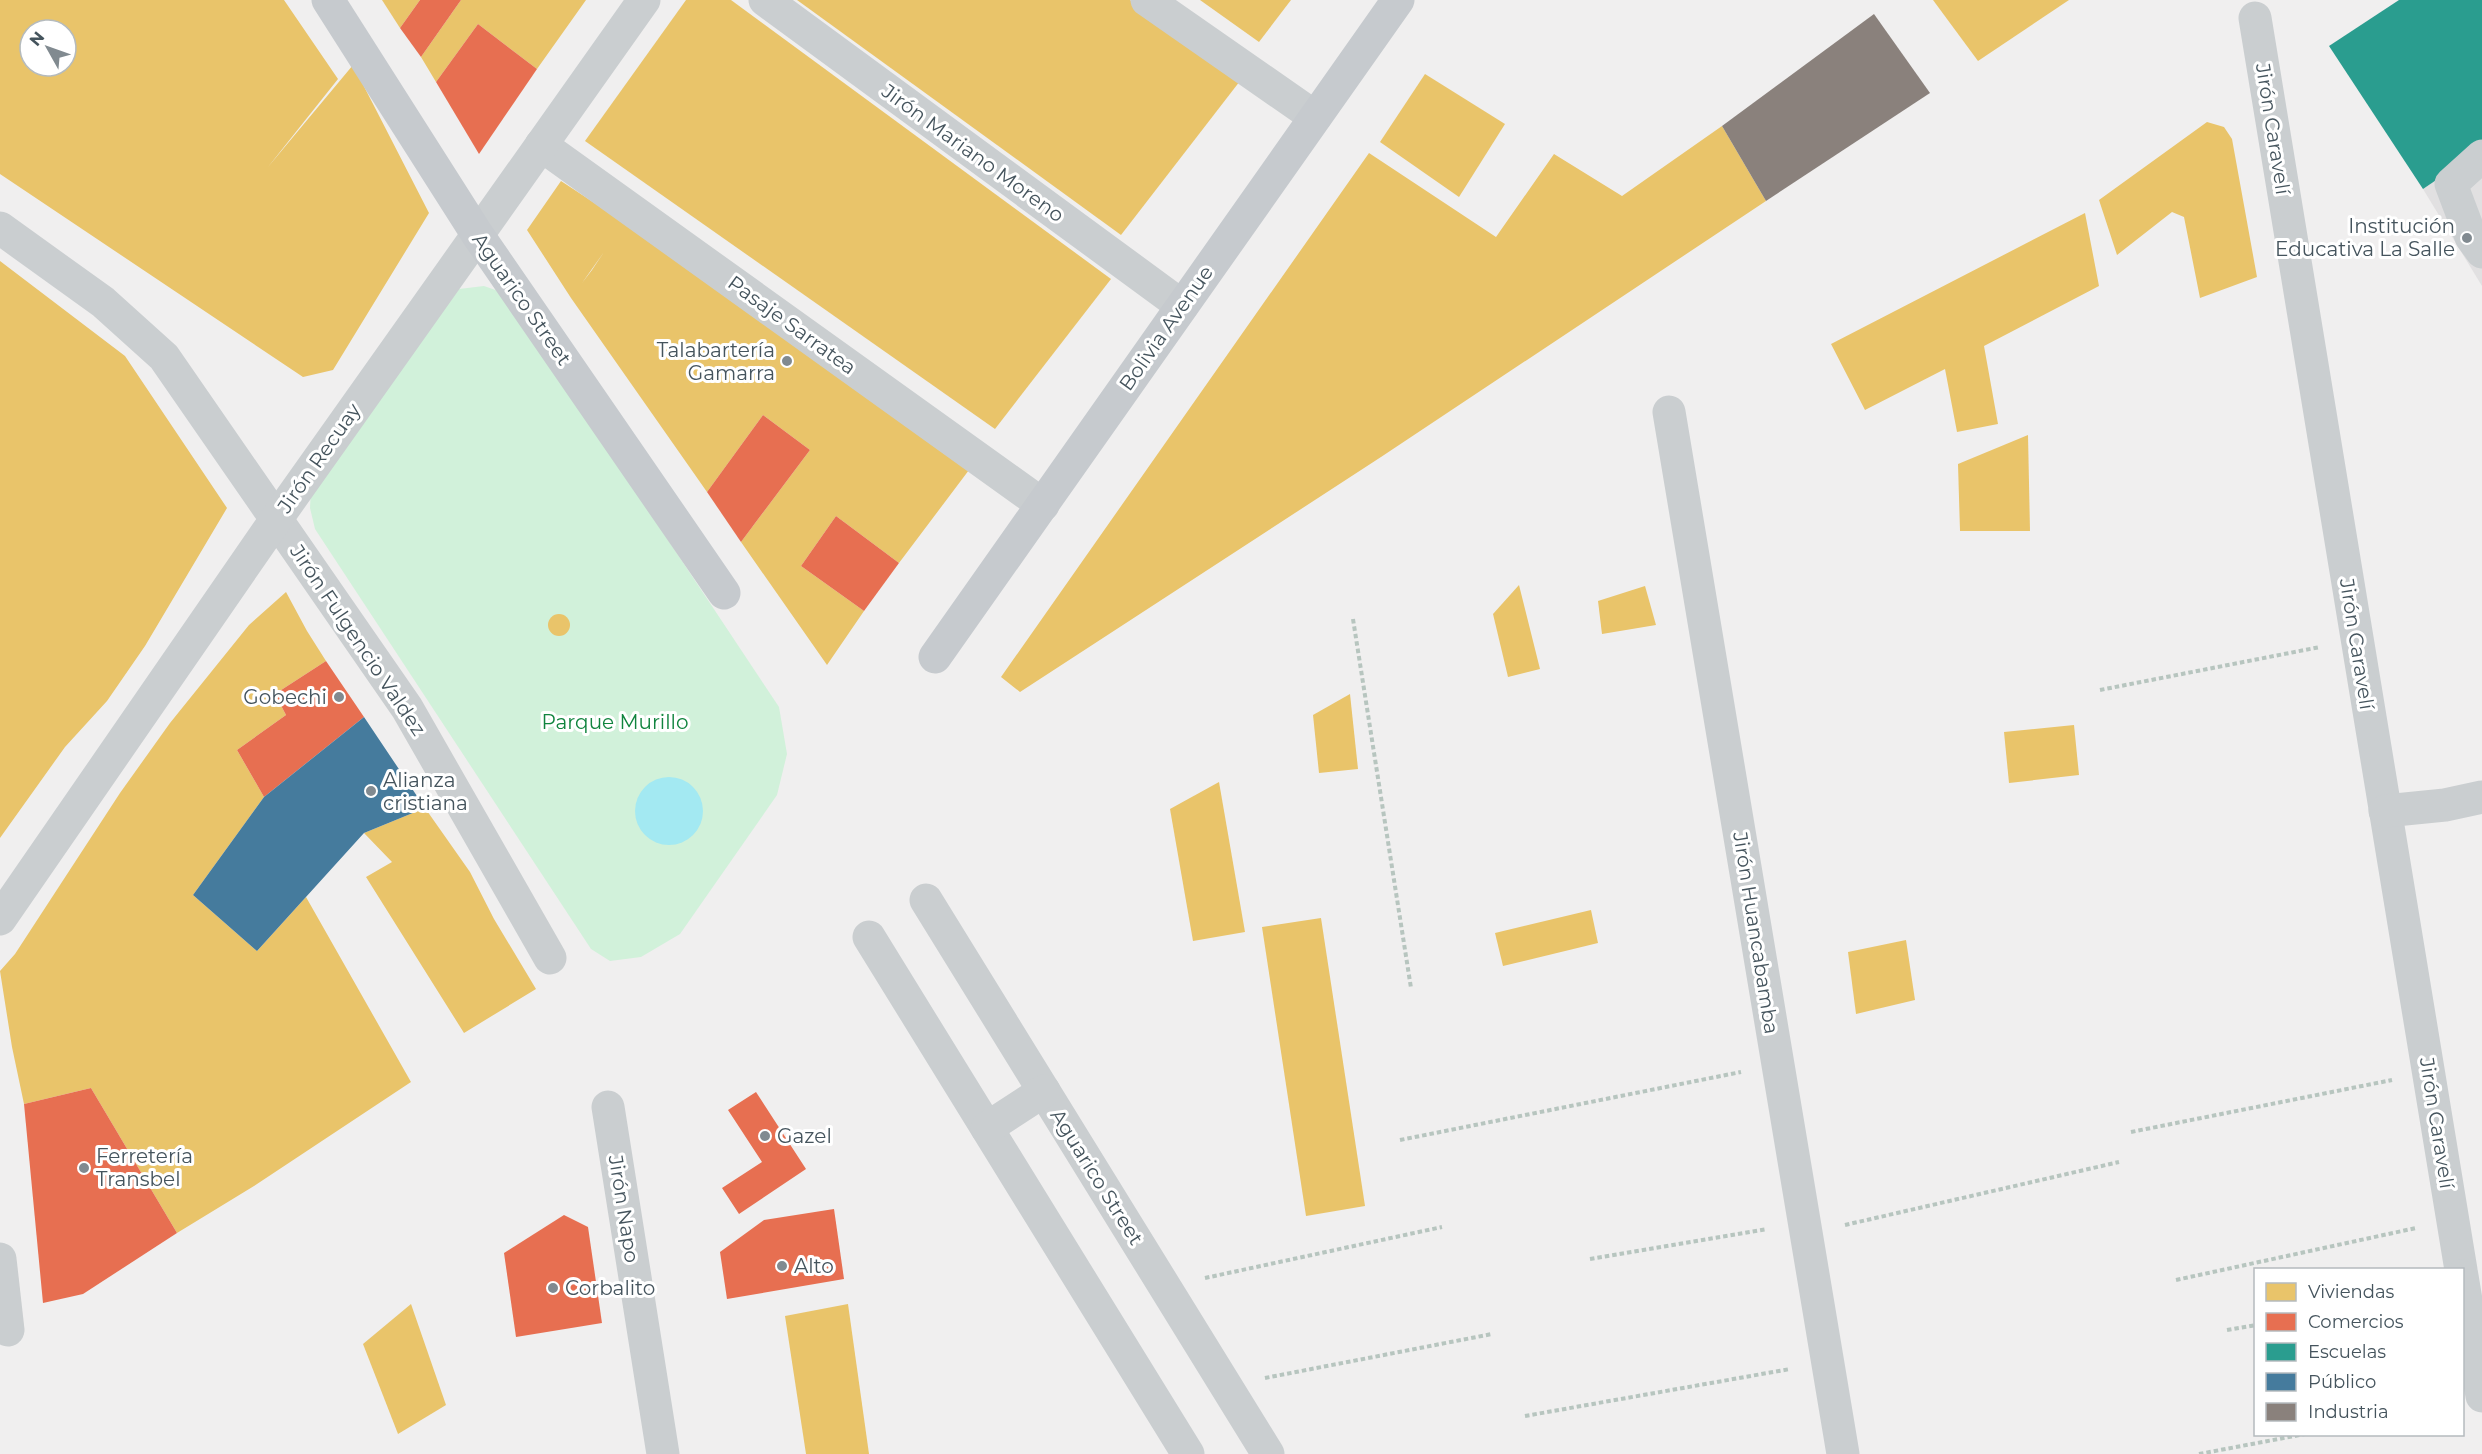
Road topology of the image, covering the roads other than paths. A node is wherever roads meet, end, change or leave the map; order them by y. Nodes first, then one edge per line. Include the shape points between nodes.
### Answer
1 (328, 0) edge
2 (644, 0) edge
3 (765, 0) edge
4 (1147, 0) edge
5 (1398, 0) edge
6 (2255, 18) dead end
7 (1315, 117) junction
8 (541, 145) junction
9 (2482, 156) edge
10 (0, 228) edge
11 (477, 234) junction
12 (2482, 252) edge
13 (1182, 306) junction
14 (1669, 412) dead end
15 (1042, 505) junction
16 (277, 518) junction
17 (724, 592) dead end
18 (935, 657) dead end
19 (2482, 797) edge
20 (2385, 811) junction
21 (926, 900) dead end
22 (0, 919) edge
23 (869, 937) dead end
24 (550, 958) dead end
25 (1044, 1091) junction
26 (608, 1107) dead end
27 (987, 1128) junction
28 (0, 1259) edge
29 (2461, 1268) edge
30 (2464, 1282) edge
31 (8, 1330) dead end
32 (2482, 1396) edge
33 (663, 1454) edge
34 (1188, 1454) edge
35 (1268, 1454) edge
36 (1843, 1454) edge

1 - 11 main road, Aguarico Street
2 - 8 street, Jirón Recuay
3 - 13 street, Jirón Mariano Moreno
4 - 7 street
5 - 7 main road, Bolivia Avenue
6 - 20 street, Jirón Caravelí
7 - 13 main road, Bolivia Avenue
8 - 11 street, Jirón Recuay
8 - 15 street, Pasaje Sarratea
9 - 12 street via 2451,184 2471,237
10 - 16 street, Jirón Fulgencio Valdez via 103,302 164,357
11 - 16 street, Jirón Recuay
11 - 17 main road, Aguarico Street
13 - 15 main road, Bolivia Avenue
14 - 36 street, Jirón Huancabamba
15 - 18 main road, Bolivia Avenue
16 - 22 street, Jirón Recuay
16 - 24 street, Jirón Fulgencio Valdez via 407,708
19 - 20 street
20 - 29 street, Jirón Caravelí
21 - 25 street, Aguarico Street
23 - 27 street
25 - 27 street
25 - 35 street, Aguarico Street
26 - 33 street, Jirón Napo
27 - 34 street
28 - 31 street
30 - 32 street

